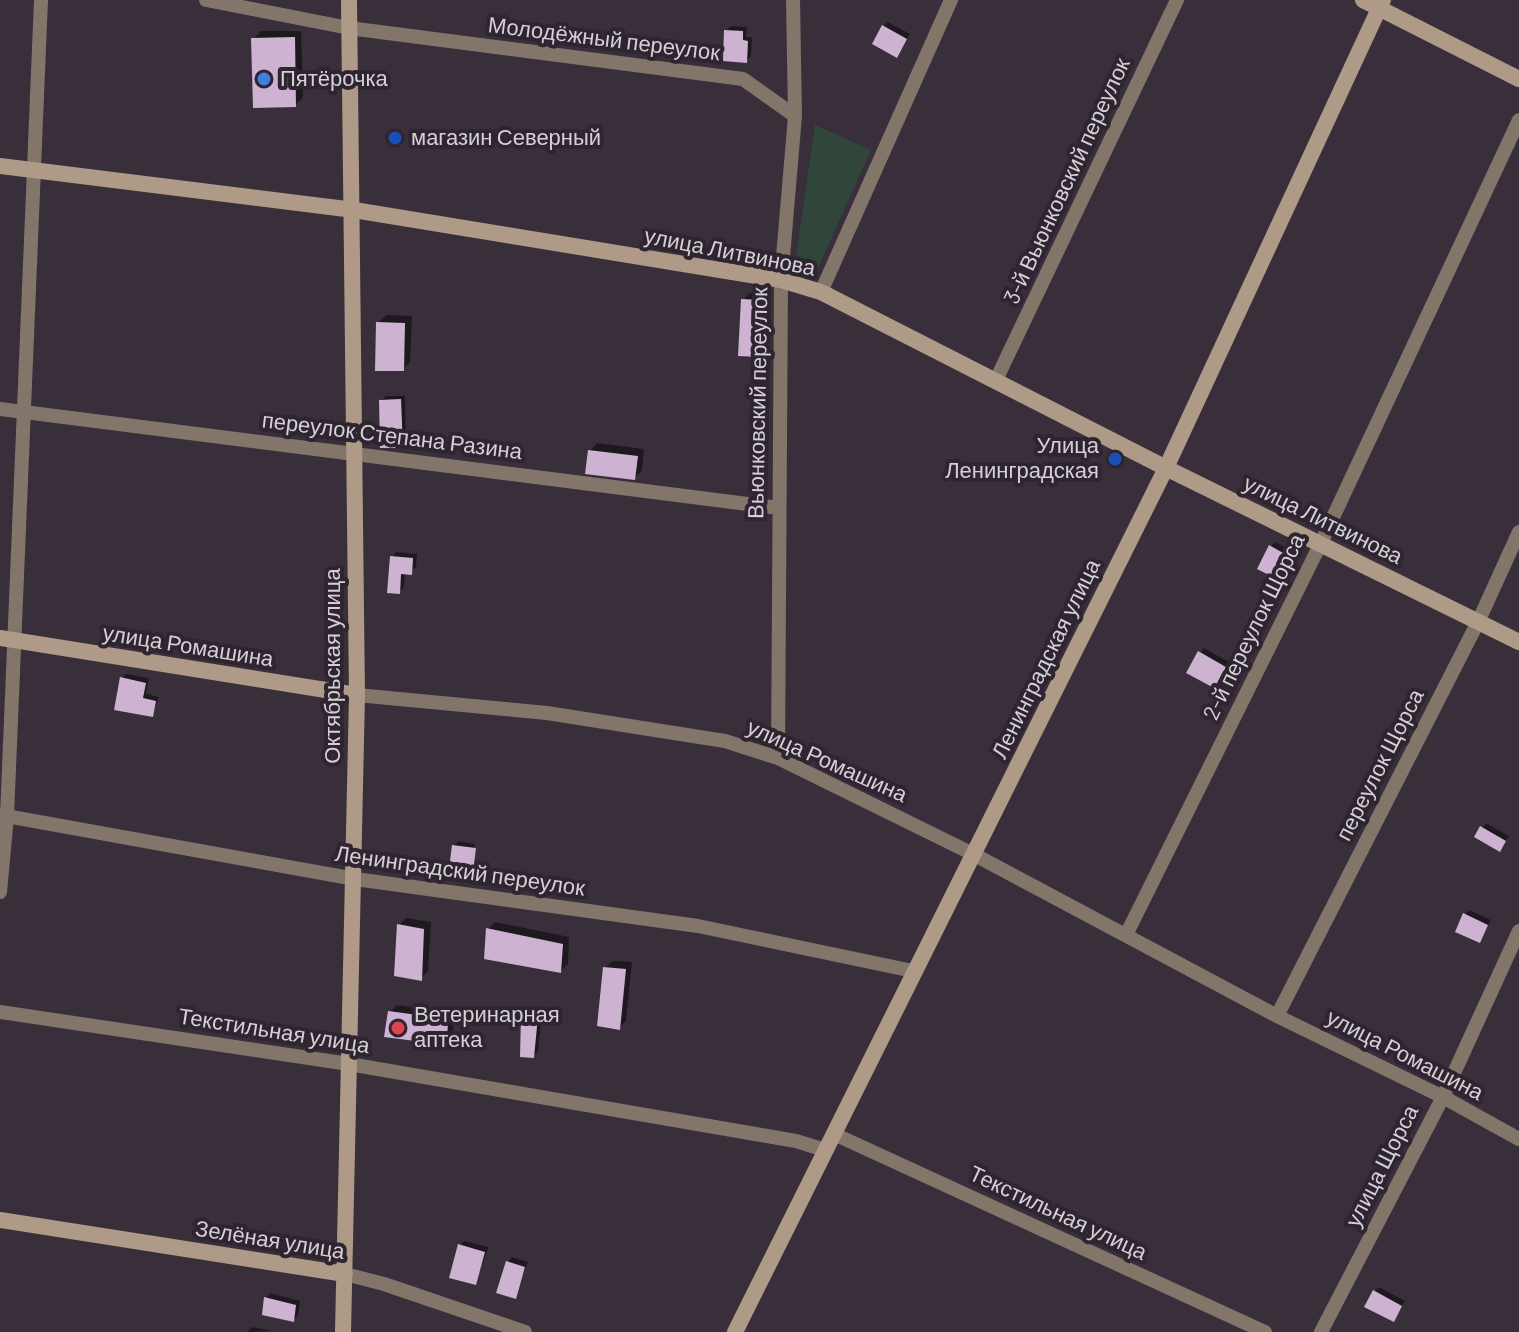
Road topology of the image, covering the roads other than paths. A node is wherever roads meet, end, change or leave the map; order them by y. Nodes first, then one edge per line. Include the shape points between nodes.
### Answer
1 (41, 0) edge
2 (206, 0) edge
3 (349, 0) edge
4 (793, 0) edge
5 (951, 0) edge
6 (1177, 0) edge
7 (1363, 0) edge
8 (1382, 4) edge
9 (349, 28) junction
10 (1519, 79) edge
11 (795, 116) junction
12 (1519, 120) edge
13 (0, 166) edge
14 (36, 171) junction
15 (354, 210) junction
16 (781, 280) junction
17 (821, 292) junction
18 (996, 380) junction
19 (0, 409) edge
20 (23, 412) junction
21 (353, 453) junction
22 (1166, 468) junction
23 (779, 508) junction
24 (1519, 532) edge
25 (1321, 543) junction
26 (1479, 620) junction
27 (7, 639) edge
28 (1519, 642) edge
29 (357, 695) junction
30 (778, 758) junction
31 (4, 815) edge
32 (973, 854) junction
33 (355, 879) junction
34 (0, 892) edge
35 (1519, 931) edge
36 (1126, 935) junction
37 (913, 971) junction
38 (0, 1012) edge
39 (1277, 1016) junction
40 (349, 1064) junction
41 (1443, 1097) junction
42 (834, 1134) junction
43 (1519, 1139) edge
44 (825, 1150) junction
45 (0, 1220) edge
46 (345, 1274) junction
47 (343, 1332) edge
48 (525, 1332) edge
49 (735, 1332) edge
50 (1265, 1332) edge
51 (1321, 1332) edge

1 - 14 street
2 - 9 street, Молодёжный переулок
3 - 9 main road, Октябрьская улица
4 - 11 street, Вьюнковский переулок
5 - 17 street
6 - 18 street, 3-й Вьюнковский переулок
7 - 8 main road
8 - 10 main road
8 - 22 main road, Ленинградская улица
9 - 11 street, Молодёжный переулок via 743,79
9 - 15 main road, Октябрьская улица
11 - 16 street, Вьюнковский переулок
12 - 25 street, 2-й переулок Щорса
13 - 14 main road, улица Литвинова
14 - 15 main road, улица Литвинова
14 - 20 street
15 - 16 main road, улица Литвинова
15 - 21 main road, Октябрьская улица
16 - 17 main road, улица Литвинова
16 - 23 street, Вьюнковский переулок
17 - 18 main road, улица Литвинова
18 - 22 main road, улица Литвинова
19 - 20 street, переулок Степана Разина
20 - 21 street, переулок Степана Разина
20 - 27 street
21 - 23 street, переулок Степана Разина
21 - 29 main road, Октябрьская улица
22 - 25 main road, улица Литвинова
22 - 32 main road, Ленинградская улица
23 - 30 street, Вьюнковский переулок
24 - 26 street, переулок Щорса
25 - 26 main road, улица Литвинова
25 - 36 street, 2-й переулок Щорса
26 - 28 main road, улица Литвинова
26 - 39 street, переулок Щорса
27 - 29 main road, улица Ромашина
27 - 31 street
29 - 30 street, улица Ромашина via 547,713 725,741
29 - 33 main road, Октябрьская улица
30 - 32 street, улица Ромашина
31 - 33 street, Ленинградский переулок
31 - 34 street
32 - 36 street, улица Ромашина
32 - 37 main road, Ленинградская улица
33 - 37 street, Ленинградский переулок via 698,926
33 - 40 main road, Октябрьская улица
35 - 41 street, улица Щорса
36 - 39 street, улица Ромашина
37 - 42 main road, Ленинградская улица
38 - 40 street, Текстильная улица
39 - 41 street, улица Ромашина
40 - 44 street, Текстильная улица
40 - 46 main road, Октябрьская улица
41 - 43 street, улица Ромашина
41 - 51 street, улица Щорса
42 - 44 main road, Ленинградская улица
42 - 50 street, Текстильная улица
44 - 49 main road, Ленинградская улица
45 - 46 main road, Зелёная улица
46 - 47 main road, Октябрьская улица
46 - 48 street, Зелёная улица

